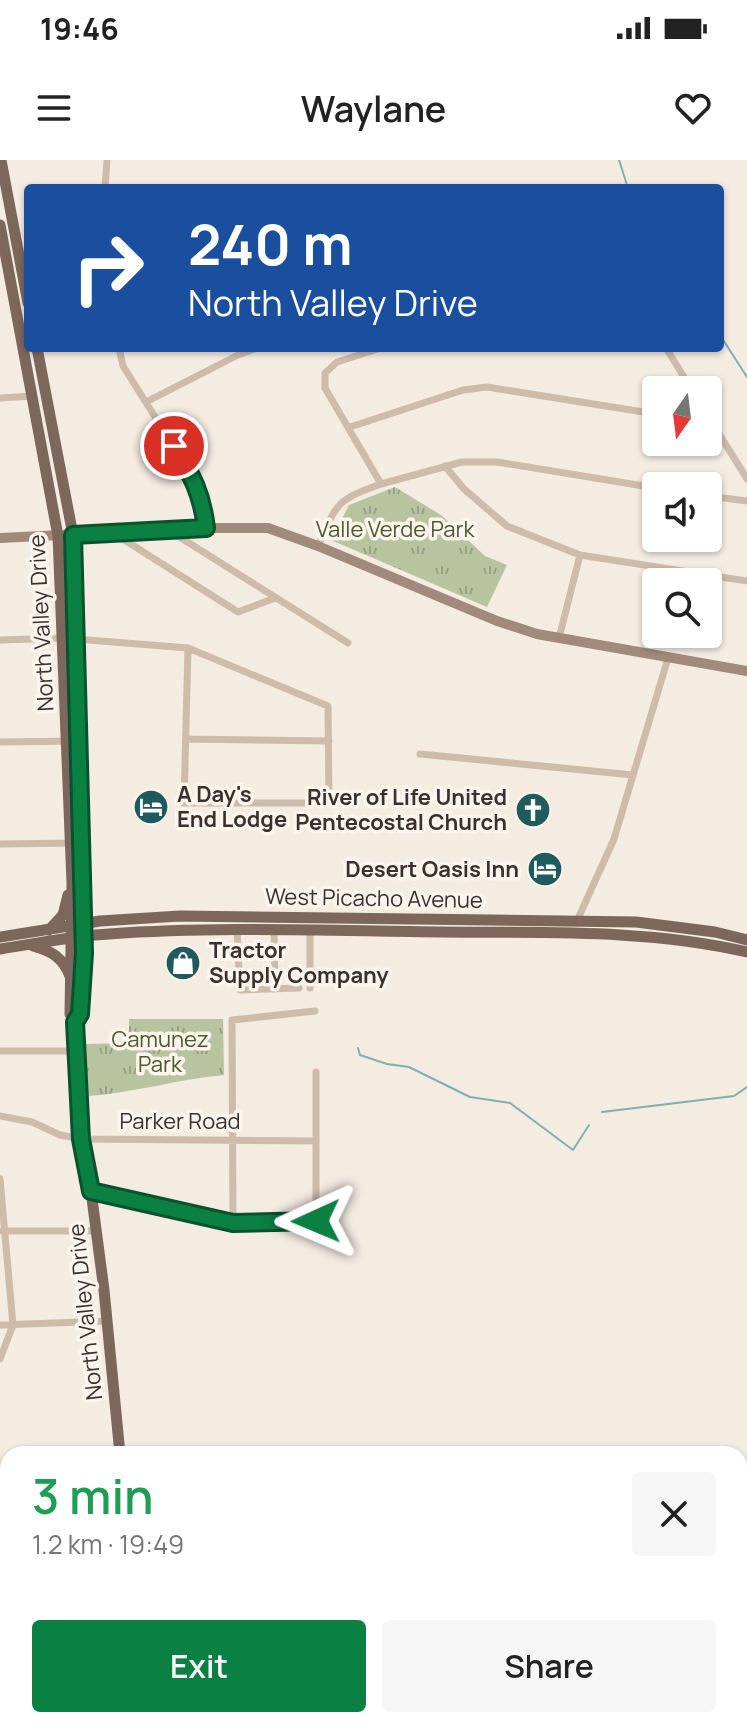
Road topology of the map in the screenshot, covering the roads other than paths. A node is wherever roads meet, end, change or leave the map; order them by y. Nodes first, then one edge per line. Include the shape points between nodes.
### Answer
1 (1, 160) edge
2 (107, 160) edge
3 (105, 184) edge
4 (0, 225) edge
5 (24, 282) edge
6 (24, 349) edge
7 (25, 352) edge
8 (38, 352) edge
9 (120, 352) edge
10 (246, 352) edge
11 (368, 352) edge
12 (668, 352) edge
13 (683, 376) edge
14 (33, 396) junction
15 (0, 398) edge
16 (146, 402) junction
17 (642, 412) edge
18 (350, 427) junction
19 (722, 439) edge
20 (445, 466) junction
21 (747, 479) edge
22 (381, 484) junction
23 (642, 486) edge
24 (722, 498) edge
25 (747, 501) edge
26 (206, 528) junction
27 (168, 530) junction
28 (113, 532) junction
29 (73, 535) junction
30 (58, 536) junction
31 (0, 538) edge
32 (318, 546) junction
33 (580, 555) junction
34 (747, 581) edge
35 (275, 598) junction
36 (63, 638) junction
37 (77, 638) junction
38 (559, 638) junction
39 (0, 640) edge
40 (348, 643) dead end
41 (188, 648) junction
42 (668, 658) junction
43 (747, 671) edge
44 (186, 739) junction
45 (72, 741) junction
46 (329, 741) junction
47 (0, 742) edge
48 (420, 754) dead end
49 (633, 775) junction
50 (75, 843) junction
51 (0, 844) edge
52 (72, 883) junction
53 (82, 903) junction
54 (100, 921) junction
55 (576, 927) junction
56 (49, 930) junction
57 (237, 930) junction
58 (78, 931) junction
59 (274, 931) junction
60 (310, 931) junction
61 (105, 934) junction
62 (0, 937) edge
63 (747, 940) edge
64 (29, 945) junction
65 (0, 949) edge
66 (747, 952) edge
67 (83, 964) junction
68 (72, 979) junction
69 (299, 988) dead end
70 (310, 988) dead end
71 (275, 989) junction
72 (315, 1011) dead end
73 (75, 1022) junction
74 (0, 1051) edge
75 (76, 1051) junction
76 (316, 1072) dead end
77 (0, 1116) edge
78 (81, 1139) junction
79 (232, 1140) junction
80 (316, 1141) junction
81 (0, 1179) edge
82 (91, 1191) junction
83 (233, 1223) junction
84 (2, 1231) edge
85 (96, 1231) junction
86 (108, 1321) junction
87 (0, 1325) edge
88 (13, 1325) junction
89 (0, 1359) edge
90 (119, 1446) edge

1 - 5 main road
2 - 3 street
4 - 6 main road, North Valley Drive
7 - 14 main road, North Valley Drive
8 - 29 main road, North Valley Drive
9 - 16 street
10 - 16 street
11 - 18 street via 337,362 325,373 325,388
12 - 13 street
14 - 15 street
14 - 30 main road, North Valley Drive
16 - 26 street via 191,474
17 - 18 street via 487,387
18 - 22 street
19 - 21 street
20 - 22 street
20 - 23 street via 497,462
20 - 33 street via 507,526
22 - 32 street via 336,506
24 - 25 street
26 - 27 street
26 - 32 street via 268,528
27 - 28 street
27 - 35 street
28 - 29 street
28 - 35 street via 238,612
29 - 30 street
29 - 37 main road, North Valley Drive
30 - 31 street
30 - 36 main road, North Valley Drive
32 - 38 street via 497,621
33 - 34 street
33 - 38 street
35 - 40 street
36 - 37 street
36 - 39 street
36 - 45 main road, North Valley Drive
37 - 41 street
37 - 45 main road, North Valley Drive
38 - 42 street
41 - 44 street
41 - 46 street via 328,706
42 - 43 street
42 - 49 street
44 - 46 street
44 - 46 street via 184,803 329,803
45 - 47 street
45 - 50 main road, North Valley Drive
48 - 49 street
49 - 55 street via 614,839
50 - 51 street
50 - 52 main road, North Valley Drive
50 - 53 main road, North Valley Drive
52 - 56 main road via 63,915
52 - 58 main road, North Valley Drive
53 - 54 main road
53 - 58 main road, North Valley Drive
54 - 55 main road, West Picacho Avenue via 180,916
54 - 58 main road, West Picacho Avenue
55 - 60 main road, West Picacho Avenue
55 - 63 main road, West Picacho Avenue via 677,926
55 - 66 main road, West Picacho Avenue
56 - 58 main road, West Picacho Avenue
56 - 62 main road, West Picacho Avenue
57 - 59 main road, West Picacho Avenue
57 - 61 main road, West Picacho Avenue
57 - 71 street via 240,990
58 - 61 main road, West Picacho Avenue
58 - 64 main road, West Picacho Avenue
58 - 67 main road, North Valley Drive
58 - 68 main road, North Valley Drive
59 - 60 main road, West Picacho Avenue
59 - 71 street
60 - 70 street
61 - 67 main road via 93,942
64 - 65 main road, West Picacho Avenue
64 - 68 main road via 59,957
67 - 73 main road, North Valley Drive
68 - 73 main road, North Valley Drive via 70,1014
69 - 71 street
72 - 79 street via 232,1020
73 - 75 main road, North Valley Drive
74 - 75 street
75 - 78 main road, North Valley Drive
76 - 80 street
77 - 78 street, Parker Road
78 - 79 street, Parker Road
78 - 82 main road, North Valley Drive
79 - 80 street, Parker Road
79 - 83 street
80 - 83 street via 316,1221
81 - 84 street
82 - 83 street
82 - 85 main road, North Valley Drive
84 - 85 street
84 - 88 street
85 - 86 main road, North Valley Drive
86 - 88 street
86 - 90 main road, North Valley Drive
87 - 88 street
88 - 89 street

